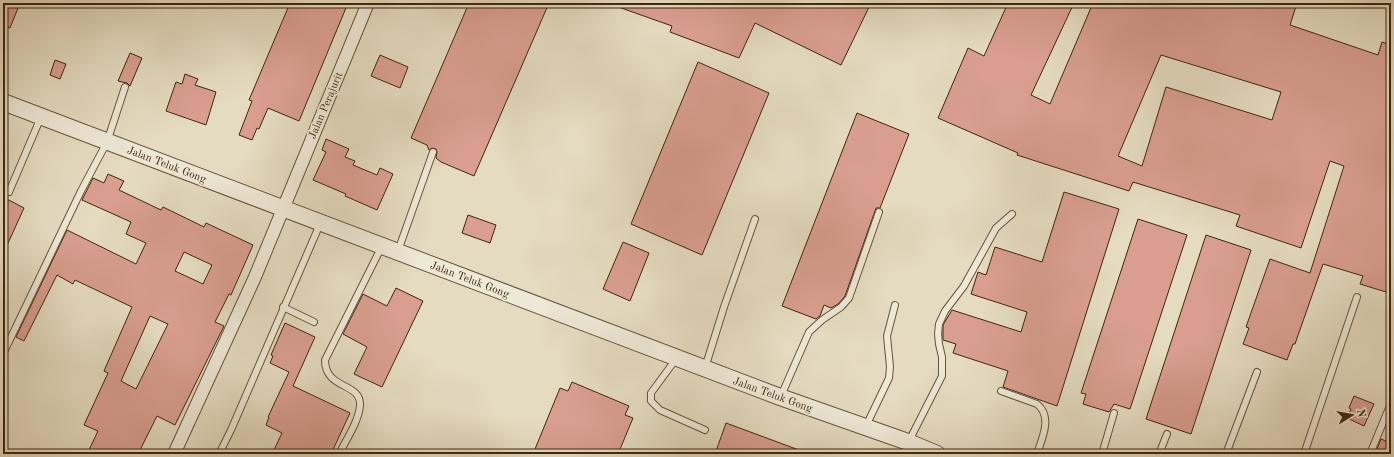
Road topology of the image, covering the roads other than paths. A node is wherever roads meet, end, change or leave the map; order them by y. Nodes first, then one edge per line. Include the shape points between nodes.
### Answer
1 (368, 3) edge
2 (126, 88) dead end
3 (3, 102) edge
4 (41, 117) junction
5 (107, 142) junction
6 (433, 152) dead end
7 (9, 192) dead end
8 (282, 208) junction
9 (879, 212) dead end
10 (1012, 214) dead end
11 (755, 219) dead end
12 (320, 224) junction
13 (382, 246) junction
14 (398, 252) junction
15 (1357, 297) dead end
16 (895, 305) dead end
17 (283, 307) junction
18 (314, 322) dead end
19 (3, 354) edge
20 (676, 358) junction
21 (705, 368) junction
22 (1257, 372) dead end
23 (1001, 391) dead end
24 (780, 397) junction
25 (1389, 408) dead end
26 (1114, 413) dead end
27 (866, 427) junction
28 (705, 430) dead end
29 (1167, 434) dead end
30 (908, 442) junction
31 (931, 453) edge
32 (174, 454) edge
33 (219, 454) edge
34 (339, 454) edge
35 (1037, 454) edge
36 (1102, 454) edge
37 (1159, 454) edge
38 (1226, 454) edge
39 (1304, 454) edge
40 (1370, 454) edge

1 - 8 street, Jalan Perajurit
2 - 5 lane
3 - 4 street, Jalan Teluk Gong
4 - 5 street, Jalan Teluk Gong
4 - 7 lane
5 - 8 street, Jalan Teluk Gong
5 - 19 lane via 81,190
6 - 14 lane
8 - 12 street, Jalan Teluk Gong
8 - 32 street, Jalan Perajurit via 255,277
9 - 24 lane via 849,298 809,332
10 - 30 lane via 996,228 964,286 945,311 939,324 942,376
11 - 21 lane
12 - 13 street, Jalan Teluk Gong
12 - 17 lane
13 - 14 street, Jalan Teluk Gong
13 - 34 lane via 325,360 328,374 333,380 356,393 359,400 356,419
14 - 20 street, Jalan Teluk Gong
15 - 39 lane
16 - 27 lane via 887,336 889,378
17 - 18 lane
17 - 33 lane
20 - 21 street, Jalan Teluk Gong
20 - 28 lane via 651,393 651,401 660,410
21 - 24 street, Jalan Teluk Gong
22 - 38 lane
23 - 35 lane via 1037,404 1041,408 1046,419
24 - 27 street, Jalan Teluk Gong
25 - 40 lane
26 - 36 lane
27 - 30 street, Jalan Teluk Gong
29 - 37 lane
30 - 31 street, Jalan Teluk Gong

